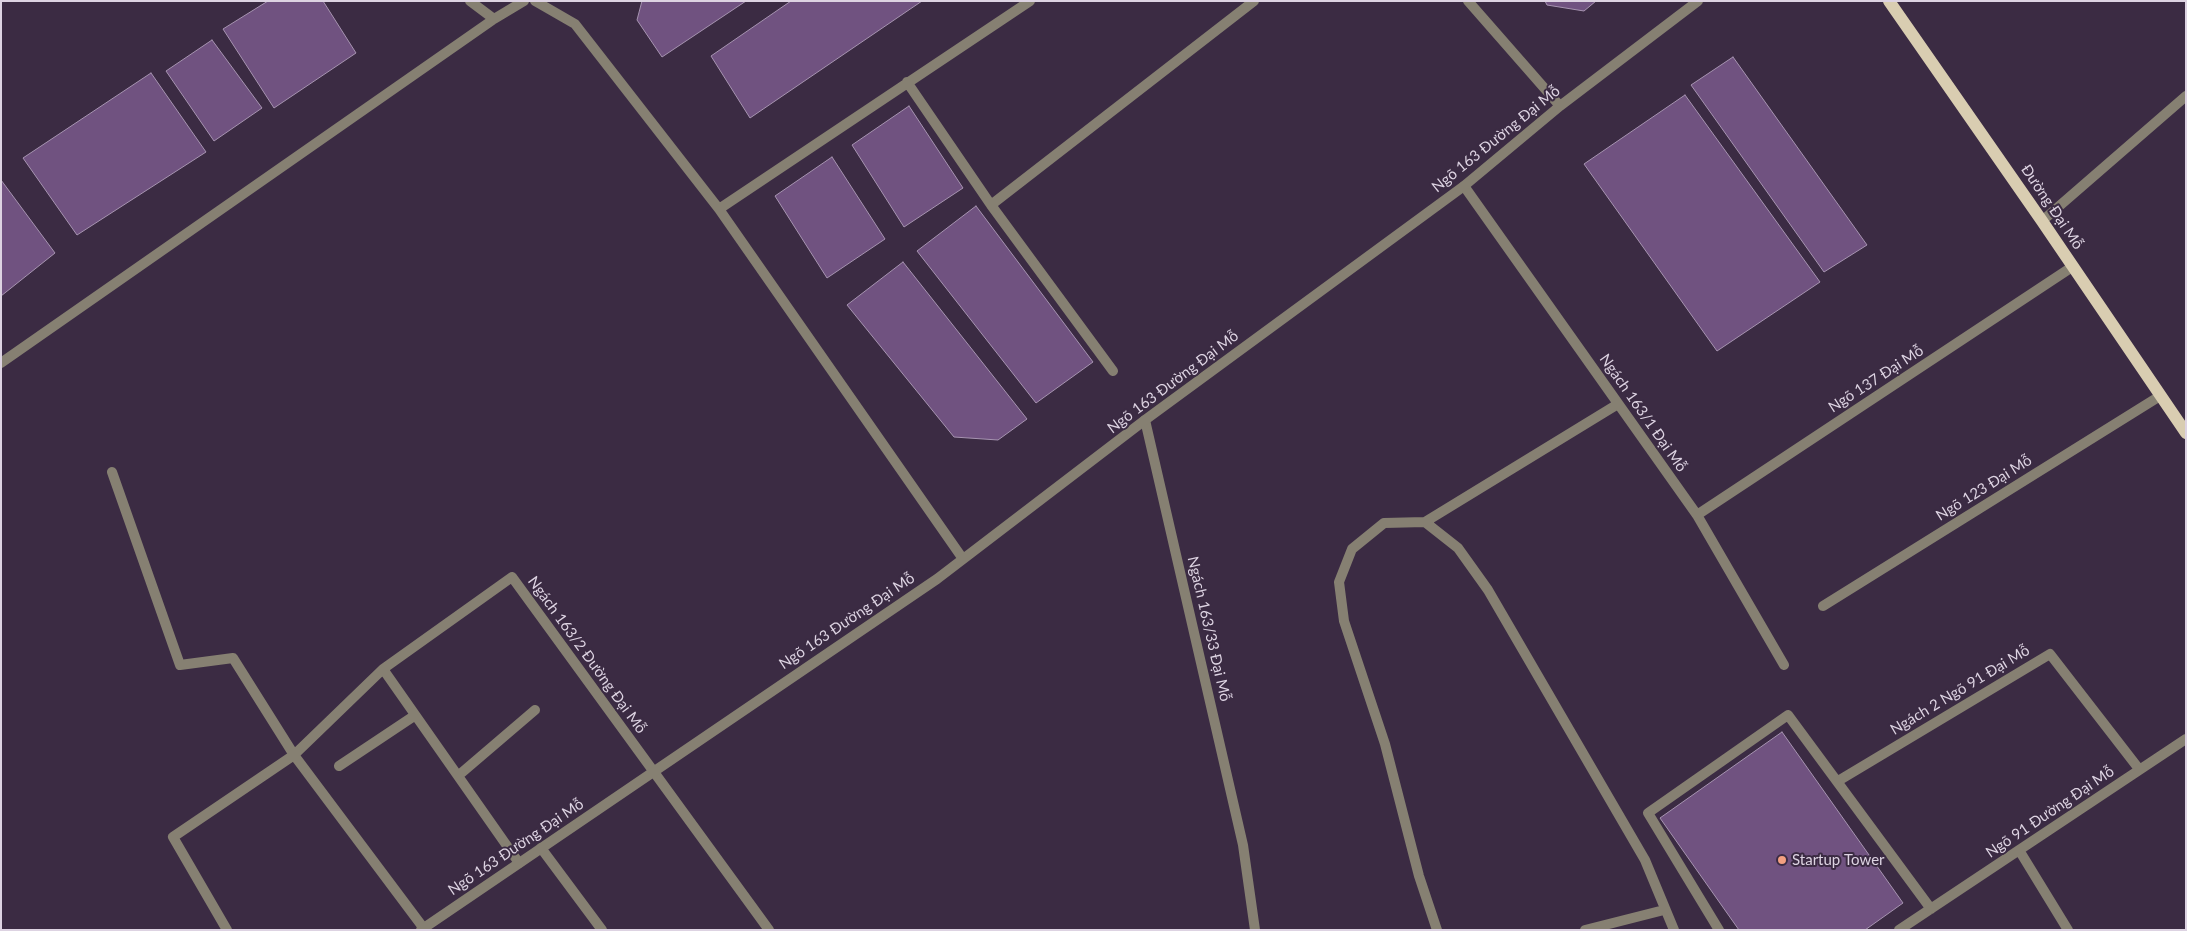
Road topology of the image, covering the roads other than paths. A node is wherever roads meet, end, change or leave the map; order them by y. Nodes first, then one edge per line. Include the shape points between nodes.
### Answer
1 (470, 1) edge
2 (524, 1) edge
3 (535, 1) edge
4 (1030, 1) edge
5 (1254, 1) edge
6 (1468, 1) edge
7 (1698, 1) edge
8 (1889, 1) edge
9 (494, 19) junction
10 (907, 82) junction
11 (2186, 96) edge
12 (1560, 106) junction
13 (1464, 186) junction
14 (990, 206) junction
15 (719, 209) junction
16 (2042, 220) junction
17 (2072, 267) junction
18 (1, 363) edge
19 (1113, 371) dead end
20 (2160, 396) junction
21 (1618, 404) junction
22 (1145, 420) junction
23 (2186, 433) edge
24 (112, 472) dead end
25 (1697, 515) junction
26 (1425, 522) junction
27 (963, 559) junction
28 (1823, 606) dead end
29 (1784, 665) dead end
30 (383, 669) junction
31 (535, 710) dead end
32 (414, 716) junction
33 (2186, 739) edge
34 (294, 755) junction
35 (339, 766) dead end
36 (2139, 769) junction
37 (653, 771) junction
38 (459, 775) junction
39 (1838, 781) junction
40 (541, 848) junction
41 (2020, 850) junction
42 (519, 863) junction
43 (1931, 909) junction
44 (1664, 910) junction
45 (423, 929) edge
46 (227, 930) edge
47 (602, 930) edge
48 (769, 930) edge
49 (1255, 930) edge
50 (1437, 930) edge
51 (1585, 930) edge
52 (1674, 930) edge
53 (1719, 930) edge
54 (1900, 930) edge
55 (2068, 930) edge

1 - 9 street
2 - 9 street
3 - 15 street via 575,24
4 - 10 street
5 - 14 street
6 - 12 street
7 - 12 street, Ngõ 163 Đường Đại Mỗ
8 - 16 main road, Đường Đại Mỗ
9 - 18 street
10 - 14 street
10 - 15 street
11 - 16 street
12 - 13 street, Ngõ 163 Đường Đại Mỗ
13 - 21 street, Ngách 163/1 Đại Mỗ
13 - 22 street, Ngõ 163 Đường Đại Mỗ
14 - 19 street
15 - 27 street
16 - 17 main road, Đường Đại Mỗ
17 - 20 main road, Đường Đại Mỗ
17 - 25 street, Ngõ 137 Đại Mỗ
20 - 23 main road, Đường Đại Mỗ
20 - 28 street, Ngõ 123 Đại Mỗ
21 - 25 street, Ngách 163/1 Đại Mỗ
21 - 26 street
22 - 27 street, Ngõ 163 Đường Đại Mỗ
22 - 49 street, Ngách 163/33 Đại Mỗ via 1243,845
24 - 34 street via 180,665 233,658
25 - 29 street, Ngách 163/1 Đại Mỗ
26 - 44 street via 1458,548 1488,590 1645,860
26 - 50 street via 1384,523 1352,549 1339,582 1344,621 1385,744 1419,876
27 - 37 street, Ngõ 163 Đường Đại Mỗ
30 - 32 street
30 - 34 street, Ngách 163/2 Đường Đại Mỗ
30 - 37 street, Ngách 163/2 Đường Đại Mỗ via 512,577
31 - 38 street
32 - 35 street
32 - 38 street
33 - 36 street, Ngõ 91 Đường Đại Mỗ
34 - 45 street
34 - 46 street, Ngách 163/2 Đường Đại Mỗ via 173,836
36 - 39 street, Ngách 2 Ngõ 91 Đại Mỗ via 2050,654
36 - 41 street, Ngõ 91 Đường Đại Mỗ
37 - 40 street, Ngõ 163 Đường Đại Mỗ
37 - 48 street
38 - 42 street
39 - 43 street
39 - 53 street via 1788,715 1648,813
40 - 42 street, Ngõ 163 Đường Đại Mỗ
40 - 47 street
41 - 43 street, Ngõ 91 Đường Đại Mỗ
41 - 55 street
42 - 45 street, Ngõ 163 Đường Đại Mỗ
43 - 54 street, Ngõ 91 Đường Đại Mỗ
44 - 51 street
44 - 52 street

